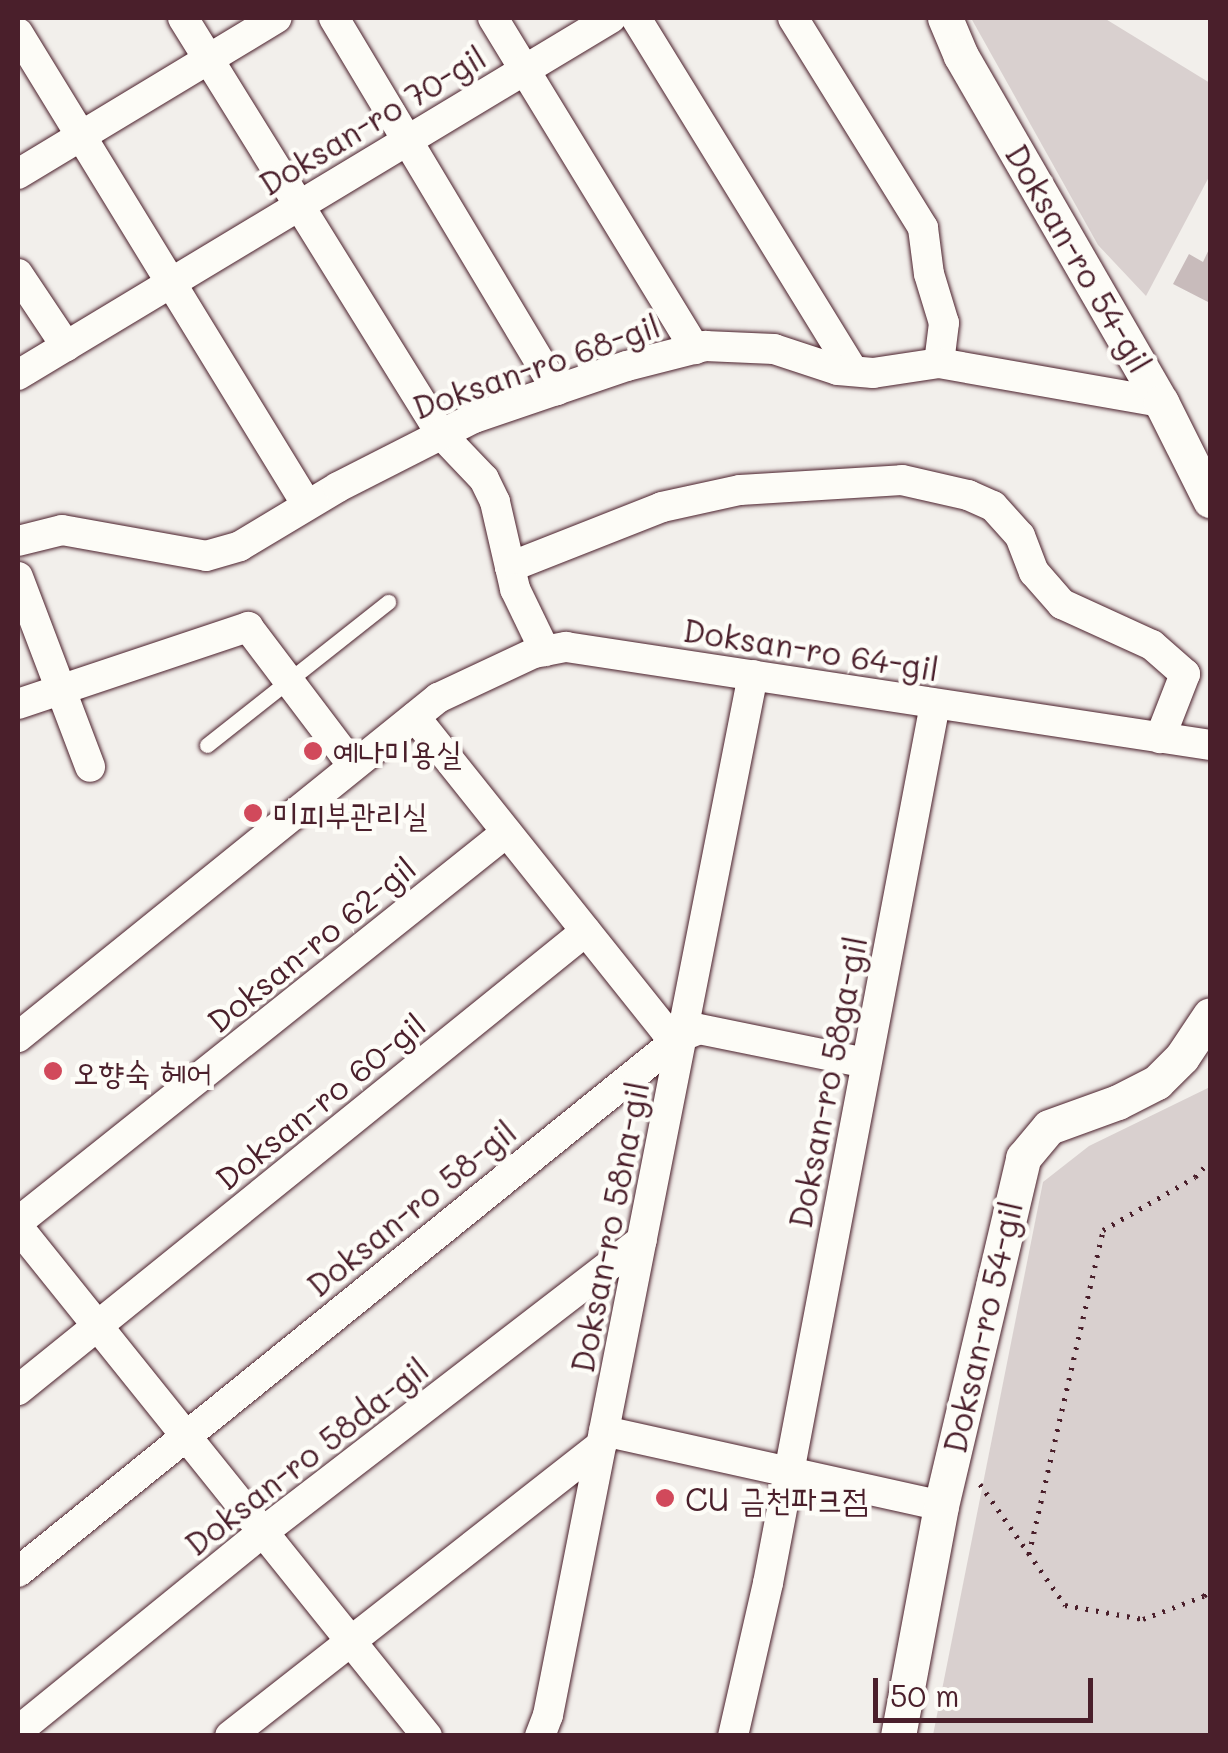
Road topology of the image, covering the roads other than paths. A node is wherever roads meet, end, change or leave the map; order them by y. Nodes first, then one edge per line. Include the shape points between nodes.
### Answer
1 (183, 18) edge
2 (277, 18) edge
3 (334, 18) edge
4 (493, 18) edge
5 (611, 18) edge
6 (636, 18) edge
7 (792, 18) edge
8 (945, 18) edge
9 (18, 33) edge
10 (208, 58) junction
11 (524, 70) junction
12 (80, 135) junction
13 (407, 139) junction
14 (18, 174) edge
15 (299, 204) junction
16 (18, 274) edge
17 (170, 282) junction
18 (66, 346) junction
19 (696, 348) junction
20 (939, 363) junction
21 (853, 371) junction
22 (18, 375) edge
23 (557, 390) junction
24 (1161, 402) junction
25 (441, 434) junction
26 (1210, 500) edge
27 (307, 506) junction
28 (18, 541) edge
29 (510, 568) junction
30 (18, 577) edge
31 (388, 602) dead end
32 (546, 650) junction
33 (753, 674) junction
34 (289, 681) junction
35 (61, 690) junction
36 (18, 704) edge
37 (936, 704) junction
38 (415, 716) junction
39 (1160, 738) junction
40 (207, 745) dead end
41 (1210, 745) edge
42 (354, 766) junction
43 (90, 767) dead end
44 (507, 832) junction
45 (586, 930) junction
46 (1210, 1016) edge
47 (682, 1036) junction
48 (18, 1037) edge
49 (866, 1063) junction
50 (18, 1224) edge
51 (642, 1240) junction
52 (98, 1326) junction
53 (18, 1390) edge
54 (185, 1435) junction
55 (603, 1438) junction
56 (789, 1472) junction
57 (941, 1506) junction
58 (263, 1532) junction
59 (18, 1572) edge
60 (350, 1640) junction
61 (18, 1731) edge
62 (230, 1736) edge
63 (427, 1736) edge
64 (540, 1736) edge
65 (733, 1736) edge
66 (898, 1736) edge

1 - 10 street
2 - 10 street
3 - 13 street
4 - 11 street
5 - 11 street, Doksan-ro 70-gil
6 - 21 street
7 - 20 street via 922,228 944,323
8 - 24 street, Doksan-ro 54-gil
9 - 12 street
10 - 12 street
10 - 15 street
11 - 13 street, Doksan-ro 70-gil
11 - 19 street
12 - 14 street
12 - 17 street
13 - 15 street, Doksan-ro 70-gil
13 - 23 street
15 - 17 street, Doksan-ro 70-gil
15 - 25 street
16 - 18 street
17 - 18 street, Doksan-ro 70-gil
17 - 27 street
18 - 22 street, Doksan-ro 70-gil
19 - 21 street, Doksan-ro 68-gil via 774,349
19 - 23 street, Doksan-ro 68-gil
20 - 21 street, Doksan-ro 68-gil
20 - 24 street, Doksan-ro 68-gil
23 - 25 street, Doksan-ro 68-gil
24 - 26 street, Doksan-ro 54-gil
25 - 27 street, Doksan-ro 68-gil
25 - 29 street via 484,479
27 - 28 street, Doksan-ro 68-gil via 240,546 206,556 62,530
29 - 32 street
29 - 39 street via 662,507 740,490 902,480 968,495 994,506 1020,536 1034,572 1062,604 1152,645 1186,674
30 - 35 street
31 - 34 lane
32 - 33 street, Doksan-ro 64-gil via 566,647
32 - 38 street, Doksan-ro 64-gil via 438,698
33 - 37 street, Doksan-ro 64-gil
33 - 47 street, Doksan-ro 58na-gil
34 - 35 street via 248,626
34 - 40 lane
34 - 42 street
35 - 36 street
35 - 43 street
37 - 39 street, Doksan-ro 64-gil
37 - 49 street, Doksan-ro 58ga-gil
38 - 42 street, Doksan-ro 64-gil
38 - 44 street
39 - 41 street, Doksan-ro 64-gil
42 - 48 street, Doksan-ro 64-gil
44 - 45 street
44 - 50 street, Doksan-ro 62-gil
45 - 47 street via 665,1030
45 - 52 street, Doksan-ro 60-gil
46 - 57 street, Doksan-ro 54-gil via 1157,1082 1049,1127 1023,1158
47 - 49 street via 699,1029
47 - 51 street, Doksan-ro 58na-gil
47 - 54 street, Doksan-ro 58-gil
49 - 56 street, Doksan-ro 58ga-gil
50 - 52 street, Doksan-ro 62-gil
51 - 55 street, Doksan-ro 58na-gil
51 - 58 street, Doksan-ro 58da-gil
52 - 53 street, Doksan-ro 60-gil
52 - 54 street
54 - 58 street
54 - 59 street, Doksan-ro 58-gil
55 - 56 street
55 - 60 street
55 - 64 street, Doksan-ro 58na-gil
56 - 57 street
56 - 65 street, Doksan-ro 58ga-gil
57 - 66 street, Doksan-ro 54-gil
58 - 60 street
58 - 61 street, Doksan-ro 58da-gil
60 - 62 street
60 - 63 street

